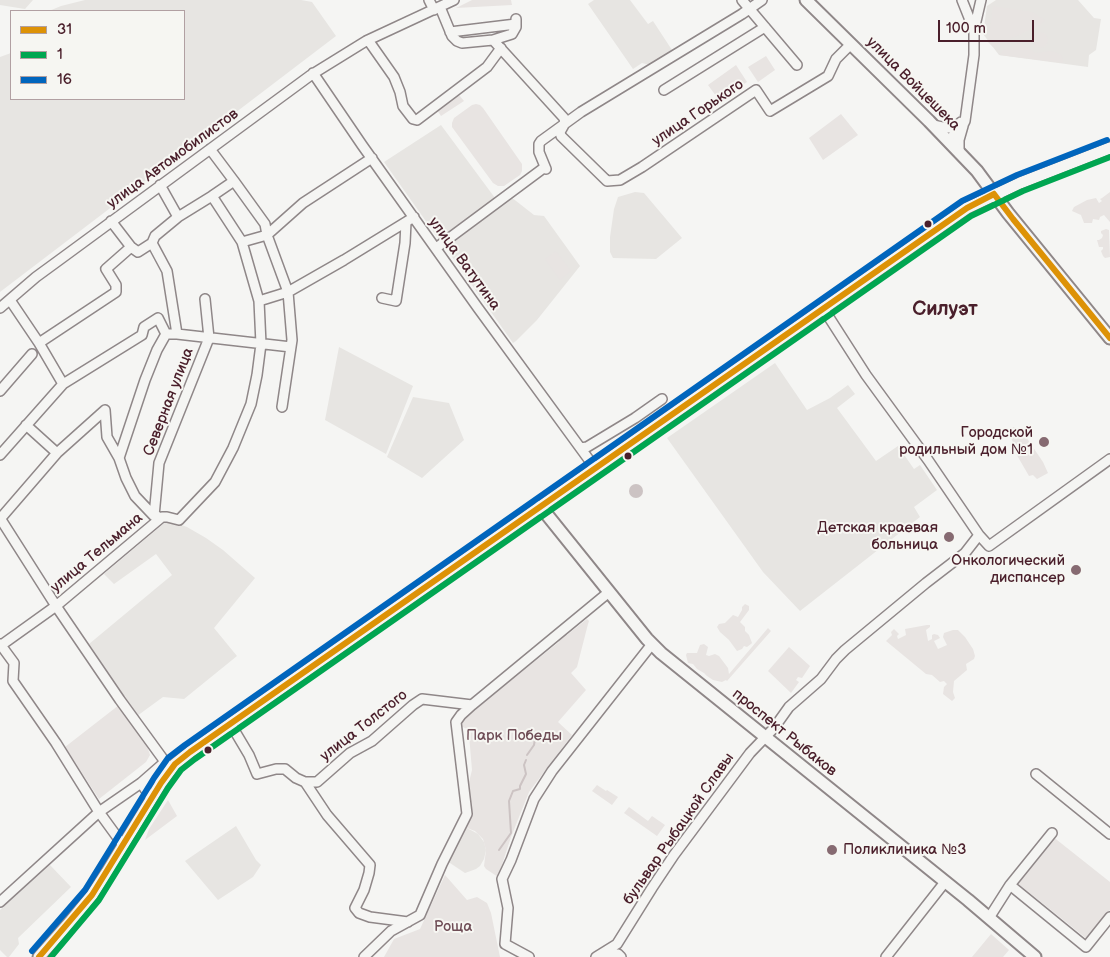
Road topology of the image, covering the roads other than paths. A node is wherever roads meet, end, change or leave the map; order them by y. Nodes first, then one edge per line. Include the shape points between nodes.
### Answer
1 (430, 0) edge
2 (454, 0) edge
3 (742, 0) edge
4 (762, 0) edge
5 (806, 0) edge
6 (962, 0) edge
7 (981, 0) edge
8 (437, 8) junction
9 (750, 8) junction
10 (765, 27) junction
11 (974, 30) junction
12 (450, 32) junction
13 (368, 40) junction
14 (493, 40) junction
15 (851, 44) junction
16 (501, 48) junction
17 (797, 64) dead end
18 (313, 74) junction
19 (664, 90) dead end
20 (965, 120) junction
21 (564, 124) junction
22 (933, 125) junction
23 (948, 141) junction
24 (1110, 148) edge
25 (210, 149) junction
26 (959, 153) junction
27 (372, 158) junction
28 (234, 180) junction
29 (160, 186) junction
30 (994, 194) junction
31 (212, 196) junction
32 (178, 217) junction
33 (410, 220) junction
34 (111, 221) junction
35 (267, 235) junction
36 (242, 242) junction
37 (152, 243) junction
38 (132, 247) junction
39 (436, 248) junction
40 (288, 292) junction
41 (382, 298) dead end
42 (205, 299) dead end
43 (10, 300) junction
44 (259, 301) junction
45 (0, 308) edge
46 (823, 308) junction
47 (166, 334) junction
48 (177, 334) junction
49 (209, 338) junction
50 (1110, 338) edge
51 (39, 343) junction
52 (260, 344) junction
53 (291, 347) junction
54 (32, 354) dead end
55 (63, 384) junction
56 (0, 391) edge
57 (662, 399) dead end
58 (282, 407) dead end
59 (26, 425) junction
60 (581, 448) junction
61 (58, 453) junction
62 (0, 455) edge
63 (119, 458) junction
64 (1110, 459) edge
65 (595, 468) junction
66 (540, 506) junction
67 (158, 516) junction
68 (0, 518) edge
69 (979, 535) junction
70 (609, 592) junction
71 (56, 606) junction
72 (652, 644) junction
73 (0, 645) edge
74 (472, 706) junction
75 (230, 723) junction
76 (765, 737) junction
77 (168, 766) junction
78 (1036, 774) dead end
79 (305, 782) junction
80 (141, 783) junction
81 (151, 798) junction
82 (99, 812) junction
83 (1052, 833) dead end
84 (1110, 834) edge
85 (123, 846) junction
86 (945, 882) junction
87 (1010, 885) junction
88 (0, 902) edge
89 (1110, 917) edge
90 (989, 918) junction
91 (408, 922) junction
92 (600, 955) edge
93 (39, 957) edge
94 (364, 957) edge
95 (529, 957) edge
96 (621, 957) edge
97 (886, 957) edge
98 (1034, 957) edge

1 - 8 street
2 - 8 street, улица Автомобилистов
3 - 9 street
4 - 9 street
5 - 15 main road, улица Войцешека
6 - 11 street
7 - 11 street
8 - 12 street
8 - 13 street, улица Автомобилистов
9 - 10 street
9 - 21 street
10 - 17 street
10 - 19 street
11 - 20 street
12 - 14 street via 460,43
12 - 14 street via 516,21 512,34
13 - 16 street via 394,77 403,106 417,120 487,67
13 - 18 street, улица Автомобилистов
14 - 16 street, улица Горького
15 - 21 street, улица Горького via 836,59 828,76 770,111 756,90 620,180 607,181 561,136
15 - 22 main road, улица Войцешека
16 - 21 street, улица Горького via 564,118
18 - 25 street, улица Автомобилистов
18 - 27 street, улица Ватутина
20 - 22 street via 952,128
20 - 23 street
20 - 26 street
21 - 39 street via 539,144 538,152 546,168
22 - 23 main road, улица Войцешека
23 - 26 main road, улица Войцешека
24 - 30 main road
25 - 28 street
25 - 29 street, улица Автомобилистов
26 - 30 main road, улица Войцешека
27 - 33 street, улица Ватутина
27 - 35 street via 302,203
28 - 31 street
28 - 35 street via 266,224
29 - 32 street
29 - 34 street, улица Автомобилистов
30 - 46 main road via 967,208
30 - 50 main road, улица Войцешека
31 - 32 street
31 - 36 street, улица Тельмана
32 - 37 street via 155,236
33 - 39 street, улица Ватутина
33 - 40 street
33 - 41 street via 396,301
34 - 38 street
34 - 43 street, улица Автомобилистов
35 - 36 street
35 - 40 street
36 - 44 street, улица Тельмана
37 - 38 street via 138,252
37 - 48 street via 167,270
38 - 51 street via 106,269 116,285 116,292
39 - 60 street, улица Ватутина
40 - 44 street
40 - 53 street
42 - 49 street, Северная улица
43 - 45 street, улица Автомобилистов
43 - 51 street
44 - 52 street, улица Тельмана
46 - 65 main road
46 - 69 street
47 - 48 street
47 - 55 street via 158,318 144,327 142,335
47 - 63 street via 145,380
48 - 49 street
49 - 52 street
49 - 67 street, Северная улица via 159,463
51 - 55 street
52 - 53 street
52 - 67 street, улица Тельмана via 251,404 215,482 178,520
53 - 58 street
54 - 56 street
55 - 59 street
57 - 60 street
59 - 61 street
59 - 62 street
60 - 65 street, улица Ватутина
61 - 63 street via 105,410 107,437
61 - 68 street
63 - 67 street via 135,496
64 - 69 street via 989,546
65 - 66 main road
66 - 70 main road, проспект Рыбаков
66 - 75 main road
67 - 71 street, улица Тельмана
68 - 71 street
69 - 76 street, бульвар Рыбацкой Славы via 965,553 845,650 819,681 789,707
70 - 72 main road, проспект Рыбаков
70 - 74 street
71 - 73 street
71 - 77 street
72 - 76 main road, проспект Рыбаков
72 - 95 street via 552,771 534,799 502,879 508,908 505,944
73 - 82 street via 14,663 13,681
74 - 79 street, улица Толстого via 422,699 317,782
74 - 91 street via 456,722 467,814 420,916
75 - 77 main road
75 - 79 street via 257,774 285,769
76 - 86 main road, проспект Рыбаков
76 - 92 street, бульвар Рыбацкой Славы via 662,872 617,944
77 - 80 street
77 - 81 main road
78 - 84 street
79 - 91 street via 327,815 370,865 364,890 355,908 370,917
80 - 81 street
80 - 82 street
81 - 85 main road
82 - 85 street
82 - 88 street
83 - 87 street
85 - 93 main road via 87,902
86 - 90 main road, проспект Рыбаков
86 - 97 street
87 - 89 street via 1086,947
87 - 90 street
90 - 98 main road, проспект Рыбаков
91 - 94 street via 391,931
92 - 96 street via 618,954

